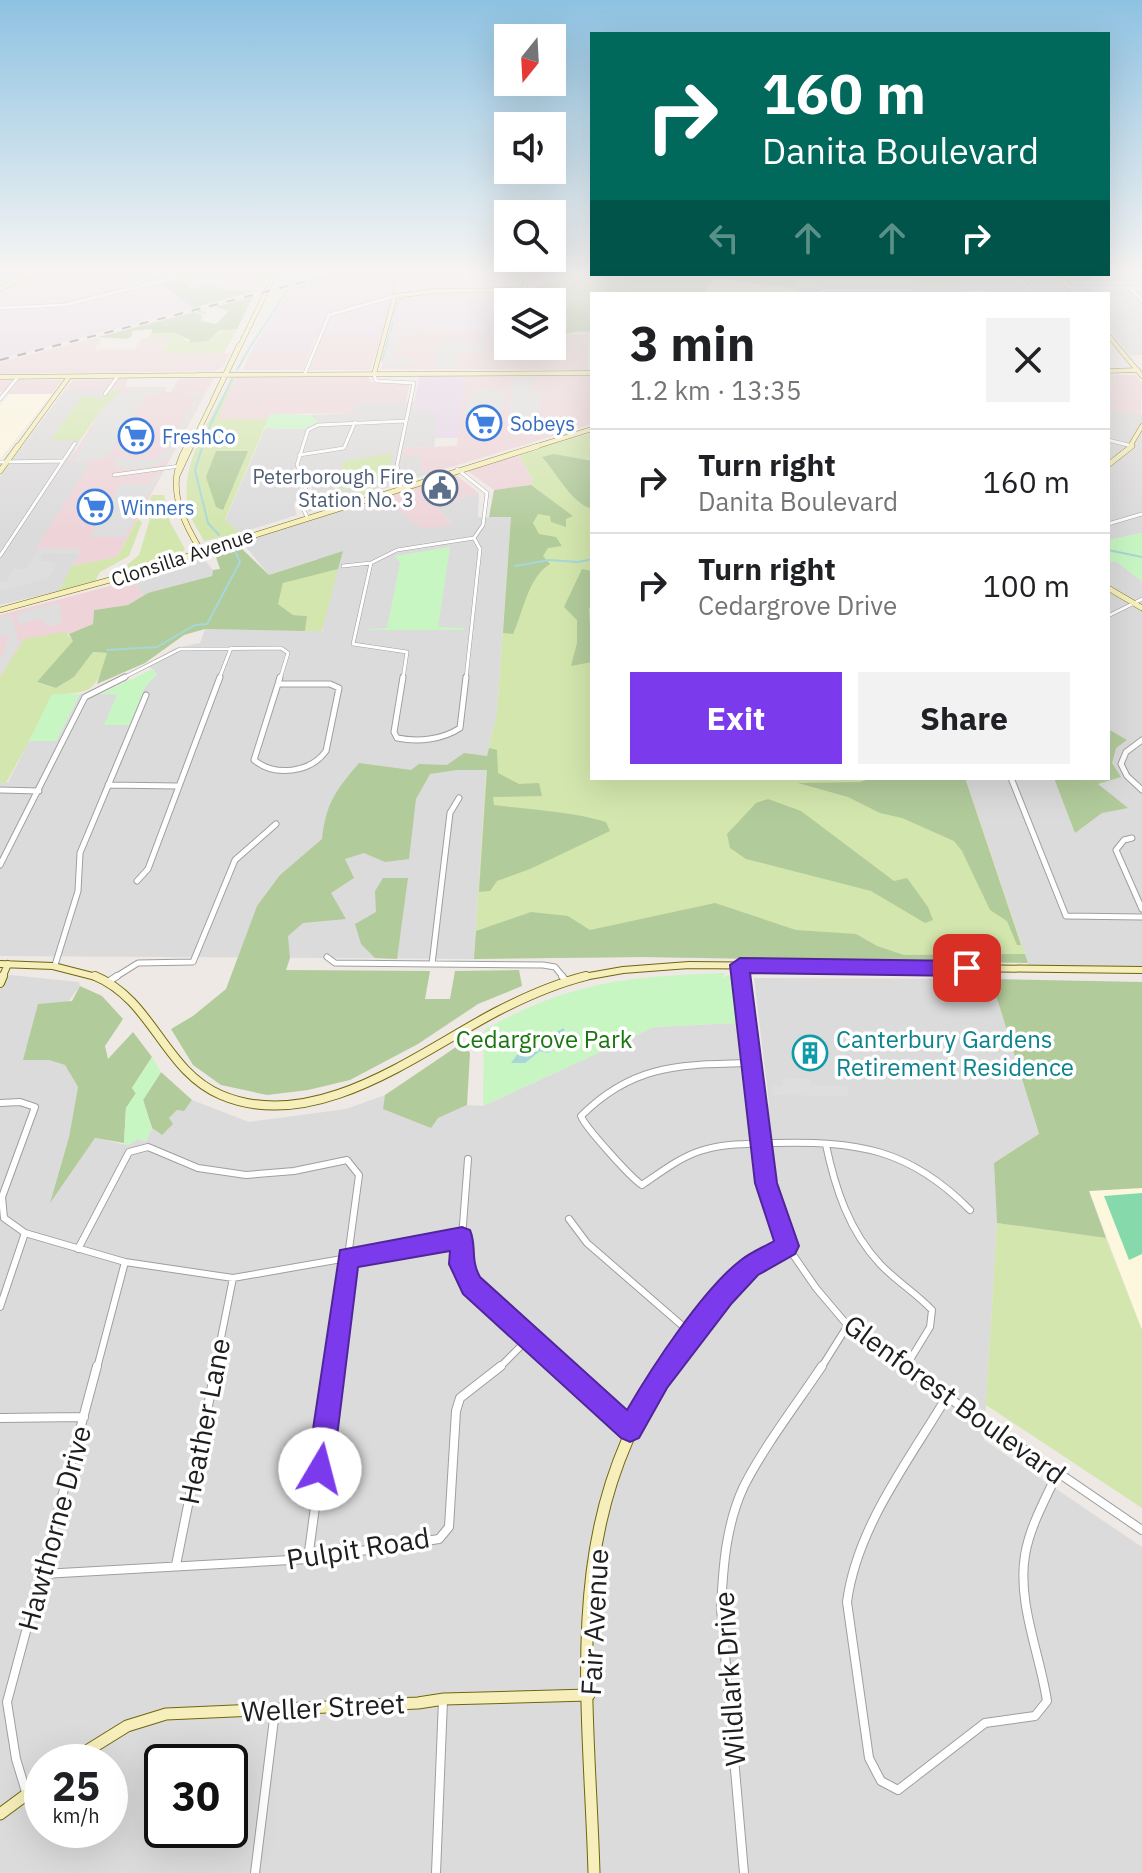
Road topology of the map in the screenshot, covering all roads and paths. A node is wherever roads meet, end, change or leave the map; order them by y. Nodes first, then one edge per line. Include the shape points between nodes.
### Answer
1 (235, 357) edge
2 (311, 357) edge
3 (378, 357) edge
4 (1110, 371) edge
5 (1141, 372) edge
6 (305, 373) junction
7 (374, 373) junction
8 (590, 373) edge
9 (226, 374) junction
10 (118, 376) junction
11 (0, 377) edge
12 (18, 377) junction
13 (69, 377) junction
14 (105, 394) dead end
15 (0, 399) edge
16 (406, 421) junction
17 (355, 422) junction
18 (1142, 426) edge
19 (590, 430) edge
20 (1110, 440) edge
21 (75, 443) dead end
22 (1132, 446) junction
23 (299, 455) junction
24 (63, 461) junction
25 (3, 462) edge
26 (1110, 463) edge
27 (180, 466) junction
28 (457, 469) junction
29 (0, 471) edge
30 (114, 475) dead end
31 (401, 487) junction
32 (1142, 514) edge
33 (307, 517) junction
34 (1110, 523) edge
35 (474, 538) junction
36 (194, 539) junction
37 (220, 545) junction
38 (201, 551) junction
39 (0, 556) edge
40 (187, 556) junction
41 (371, 563) junction
42 (343, 566) dead end
43 (1110, 589) edge
44 (1142, 599) edge
45 (1133, 603) junction
46 (1142, 608) edge
47 (0, 610) edge
48 (1110, 615) edge
49 (231, 648) junction
50 (278, 684) junction
51 (146, 695) dead end
52 (1142, 740) edge
53 (1012, 780) edge
54 (108, 785) junction
55 (178, 786) junction
56 (0, 790) edge
57 (1142, 790) edge
58 (39, 791) junction
59 (459, 798) dead end
60 (276, 824) dead end
61 (1132, 838) dead end
62 (0, 865) edge
63 (137, 881) dead end
64 (1142, 909) edge
65 (1142, 917) edge
66 (327, 957) dead end
67 (4, 964) edge
68 (432, 964) junction
69 (55, 965) junction
70 (740, 965) junction
71 (1142, 970) edge
72 (566, 981) junction
73 (108, 982) junction
74 (0, 983) edge
75 (751, 1063) junction
76 (0, 1103) edge
77 (760, 1144) junction
78 (826, 1145) junction
79 (468, 1159) dead end
80 (970, 1210) dead end
81 (569, 1219) dead end
82 (25, 1233) junction
83 (462, 1238) junction
84 (787, 1246) junction
85 (78, 1249) junction
86 (348, 1258) junction
87 (125, 1262) junction
88 (233, 1278) junction
89 (0, 1307) edge
90 (848, 1325) junction
91 (693, 1335) junction
92 (528, 1339) junction
93 (905, 1368) junction
94 (946, 1398) junction
95 (84, 1417) junction
96 (0, 1418) edge
97 (630, 1429) junction
98 (1057, 1474) junction
99 (1142, 1530) edge
100 (308, 1559) junction
101 (176, 1565) junction
102 (43, 1574) junction
103 (589, 1695) junction
104 (444, 1699) junction
105 (275, 1710) junction
106 (98, 1744) edge
107 (24, 1785) edge
108 (24, 1797) edge
109 (0, 1814) edge
110 (255, 1873) edge
111 (436, 1873) edge
112 (594, 1873) edge
113 (744, 1873) edge

1 - 9 main road
2 - 6 street
3 - 7 main road
4 - 5 main road
6 - 7 main road
6 - 9 main road
7 - 8 main road
7 - 16 street via 376,381 414,383
9 - 10 main road
9 - 27 main road
10 - 13 main road
10 - 14 street
11 - 12 main road
12 - 13 main road
12 - 15 street
13 - 25 main road
16 - 17 street
16 - 31 street via 396,474
17 - 23 street via 344,448
17 - 23 street via 311,428
18 - 22 main road
19 - 28 main road, Clonsilla Avenue
20 - 22 street
21 - 24 street
22 - 26 main road
23 - 33 street via 297,465 307,484 301,504
24 - 25 street
24 - 39 street
25 - 29 main road
27 - 30 street
27 - 36 main road via 178,508
28 - 31 main road, Clonsilla Avenue
28 - 35 street via 487,493 483,525
31 - 33 main road, Clonsilla Avenue
32 - 34 street
33 - 37 main road, Clonsilla Avenue
35 - 41 street via 397,550
35 - 41 street via 480,549 460,728 455,732 413,740 397,738 394,732 407,652 358,647 352,641
36 - 37 main road
36 - 38 main road
36 - 40 main road
37 - 38 main road, Clonsilla Avenue
38 - 40 main road, Clonsilla Avenue
40 - 47 main road, Clonsilla Avenue
41 - 42 street
43 - 45 main road
44 - 45 street
45 - 46 main road
45 - 48 street
49 - 50 street via 281,648 288,653
49 - 55 street
49 - 58 street via 184,648 85,697
50 - 50 street via 254,760 268,768 322,761 339,688
51 - 54 street
52 - 57 street via 1120,759 1122,770
53 - 65 street via 1066,916
54 - 55 street
54 - 69 street via 80,853 78,891
55 - 63 street via 148,869
56 - 58 street
58 - 62 street
59 - 68 street via 450,813
60 - 73 street via 235,860 193,962 138,963
61 - 64 street via 1116,850
66 - 68 street via 335,963
67 - 69 main road
67 - 74 main road
68 - 72 street via 543,965 555,967
69 - 73 main road
70 - 71 main road
70 - 72 main road via 649,969
70 - 75 main road, Glenforest Boulevard
72 - 73 main road via 483,1016 368,1083 282,1104 241,1103 207,1090 182,1069 133,1001
75 - 77 main road, Glenforest Boulevard
75 - 77 street via 674,1065 620,1088 581,1116 584,1127 610,1148 628,1177 642,1185 708,1148
76 - 82 street via 35,1107 1,1208 4,1218
77 - 78 street
77 - 84 main road, Glenforest Boulevard via 769,1194
78 - 80 street via 871,1148 953,1191
78 - 93 street via 833,1182 852,1228 893,1276 932,1310 930,1327
79 - 83 street
81 - 91 street via 587,1243
82 - 85 street
82 - 89 street
83 - 86 street
83 - 92 street via 460,1264 471,1286
84 - 90 street, Glenforest Boulevard
84 - 91 main road, Fair Avenue via 750,1267
85 - 86 street via 129,1152 148,1147 174,1162 225,1176 347,1160 359,1175
85 - 87 street
86 - 88 street
86 - 100 street
87 - 88 street
87 - 95 street, Hawthorne Drive
88 - 101 street, Heather Lane
90 - 93 street, Glenforest Boulevard
90 - 113 street, Wildlark Drive via 744,1487 731,1525 721,1608
91 - 97 main road, Fair Avenue
92 - 97 street
92 - 100 street, Pulpit Road via 460,1398 449,1527 439,1539
93 - 94 street, Glenforest Boulevard
94 - 98 street, Glenforest Boulevard
94 - 98 street via 860,1547 847,1582 869,1758 881,1781 898,1790 985,1723 1035,1716 1047,1701 1024,1566 1031,1533
95 - 96 street
95 - 102 street, Hawthorne Drive
97 - 103 main road, Fair Avenue via 614,1466 591,1567
98 - 99 street, Glenforest Boulevard
100 - 101 street, Pulpit Road
101 - 102 street, Pulpit Road
102 - 107 street, Hawthorne Drive via 7,1702
103 - 104 main road, Weller Street
103 - 112 main road, Fair Avenue
104 - 105 main road, Weller Street
104 - 111 street
105 - 106 main road, Weller Street via 166,1714 127,1726
105 - 110 street
108 - 109 main road

